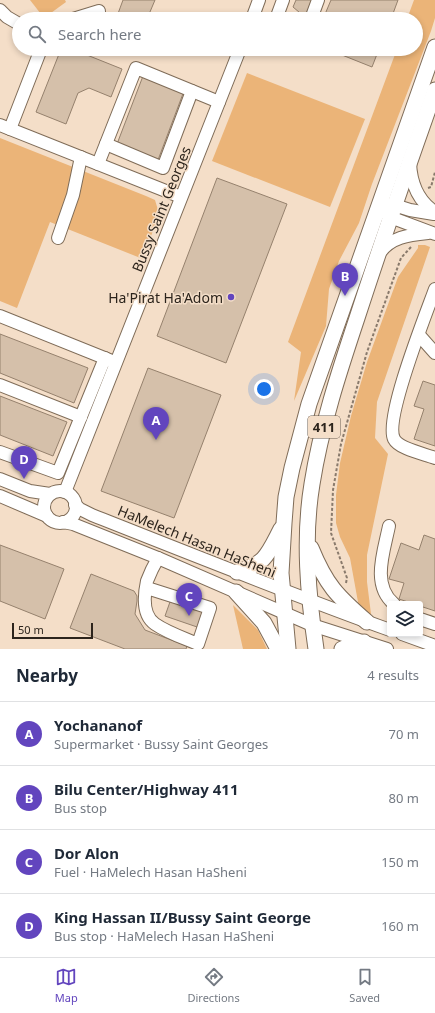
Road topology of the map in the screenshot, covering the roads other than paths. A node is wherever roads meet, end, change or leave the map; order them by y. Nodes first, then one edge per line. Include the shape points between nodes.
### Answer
1 (259, 0) edge
2 (283, 0) edge
3 (318, 0) edge
4 (0, 10) edge
5 (99, 11) dead end
6 (96, 12) edge
7 (255, 12) edge
8 (279, 12) edge
9 (314, 12) edge
10 (12, 20) edge
11 (435, 47) edge
12 (38, 56) edge
13 (237, 56) edge
14 (435, 90) edge
15 (192, 91) junction
16 (219, 102) junction
17 (5, 127) edge
18 (106, 144) junction
19 (81, 157) junction
20 (410, 163) junction
21 (98, 164) junction
22 (181, 197) junction
23 (388, 210) junction
24 (435, 213) edge
25 (432, 233) edge
26 (58, 238) dead end
27 (376, 259) junction
28 (435, 289) edge
29 (0, 316) edge
30 (419, 335) junction
31 (435, 353) edge
32 (111, 360) junction
33 (0, 386) edge
34 (81, 417) junction
35 (0, 452) edge
36 (435, 458) edge
37 (0, 479) edge
38 (65, 492) junction
39 (50, 494) junction
40 (0, 496) edge
41 (76, 505) junction
42 (47, 516) junction
43 (63, 522) junction
44 (284, 523) junction
45 (389, 526) dead end
46 (308, 540) junction
47 (158, 558) junction
48 (238, 572) junction
49 (147, 588) junction
50 (282, 590) junction
51 (236, 592) junction
52 (310, 601) junction
53 (391, 601) edge
54 (285, 613) junction
55 (423, 620) edge
56 (367, 622) junction
57 (435, 624) edge
58 (312, 625) junction
59 (387, 629) edge
60 (410, 637) edge
61 (364, 642) junction
62 (435, 646) edge
63 (278, 649) edge
64 (288, 649) edge
65 (316, 649) edge
66 (342, 649) edge
67 (387, 649) edge

1 - 7 street
2 - 8 street
3 - 9 street
4 - 10 street
5 - 6 street
11 - 23 main road, 411
12 - 17 street
13 - 16 street, Bussy Saint Georges
14 - 20 main road, 411
15 - 16 street
15 - 18 street via 136,68
15 - 18 street via 162,168
16 - 22 street, Bussy Saint Georges
17 - 19 street
18 - 21 street
19 - 21 street
19 - 26 street via 73,195
20 - 23 main road, 411
20 - 24 street via 410,174 417,193 426,206
21 - 22 street
22 - 32 street, Bussy Saint Georges
23 - 24 street
23 - 25 street
23 - 27 main road, 411
23 - 44 main road, 411 via 309,404 286,497
25 - 27 street via 408,235 388,244
27 - 46 main road, 411 via 343,360 324,430 312,484
28 - 30 street
29 - 32 street
30 - 31 street
30 - 36 street via 397,398 392,431 398,444
32 - 34 street
32 - 38 street, Bussy Saint Georges
33 - 34 street
34 - 35 street via 58,473
37 - 39 street via 30,491
38 - 39 street
38 - 41 street via 71,495
39 - 42 street via 44,506
40 - 42 street
41 - 43 street via 73,515
41 - 48 street, HaMelech Hasan HaSheni via 92,515
42 - 43 street via 55,522
43 - 47 street
44 - 48 main road via 265,558
44 - 50 main road, 411
45 - 53 street via 381,572 382,587
46 - 52 main road, 411
46 - 56 main road via 319,569 333,591
47 - 49 street
47 - 51 street
48 - 50 street, HaMelech Hasan HaSheni
49 - 49 street via 146,614 154,624 198,644 210,608
50 - 52 street, HaMelech Hasan HaSheni
50 - 54 main road, 411
51 - 54 street
51 - 63 main road via 264,623
52 - 56 street, HaMelech Hasan HaSheni
52 - 58 main road, 411
54 - 58 street
54 - 64 main road, 411
55 - 57 street
56 - 59 street, HaMelech Hasan HaSheni
58 - 61 street
58 - 65 main road, 411
60 - 62 street
61 - 66 main road
61 - 67 street

